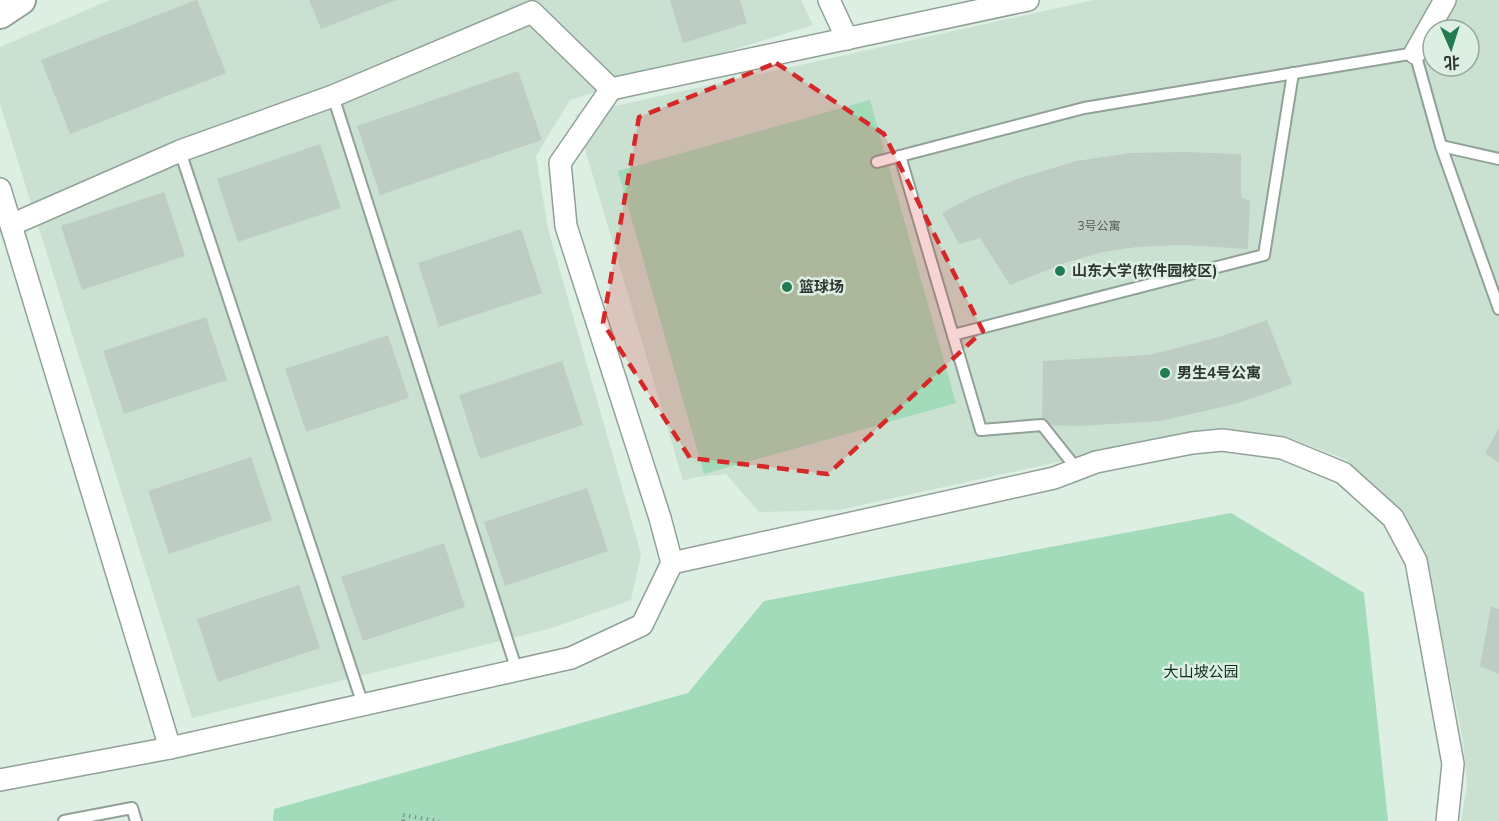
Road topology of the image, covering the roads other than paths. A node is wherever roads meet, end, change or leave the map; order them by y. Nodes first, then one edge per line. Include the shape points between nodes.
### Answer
1 (21, 0) edge
2 (829, 0) edge
3 (1028, 0) edge
4 (1445, 0) edge
5 (0, 14) edge
6 (848, 39) junction
7 (1415, 53) junction
8 (1293, 73) junction
9 (611, 89) junction
10 (333, 96) junction
11 (1441, 146) junction
12 (180, 151) junction
13 (900, 156) junction
14 (1499, 159) edge
15 (877, 162) dead end
16 (0, 189) edge
17 (11, 225) junction
18 (1499, 309) edge
19 (953, 334) junction
20 (1077, 469) junction
21 (672, 563) junction
22 (518, 670) junction
23 (363, 705) junction
24 (170, 748) junction
25 (0, 780) edge
26 (64, 821) edge
27 (136, 821) edge
28 (1447, 821) edge

1 - 5 main road
2 - 6 street
3 - 6 street
4 - 7 street
6 - 9 street
7 - 8 lane
7 - 11 lane
8 - 13 lane via 1084,108
8 - 19 lane via 1264,255
9 - 10 street via 532,12
9 - 21 street via 560,162 566,226
10 - 12 street
10 - 22 lane
11 - 14 lane
11 - 18 lane
12 - 17 street
12 - 23 lane
13 - 15 lane
13 - 19 lane
16 - 17 street
17 - 24 street
19 - 20 lane via 981,430 1042,425
20 - 21 street via 977,496
20 - 28 street via 1192,443 1222,440 1282,448 1343,473 1394,518 1416,561 1453,764
21 - 22 street via 642,624 572,658
22 - 23 street
23 - 24 street
24 - 25 street
26 - 27 lane via 132,808

